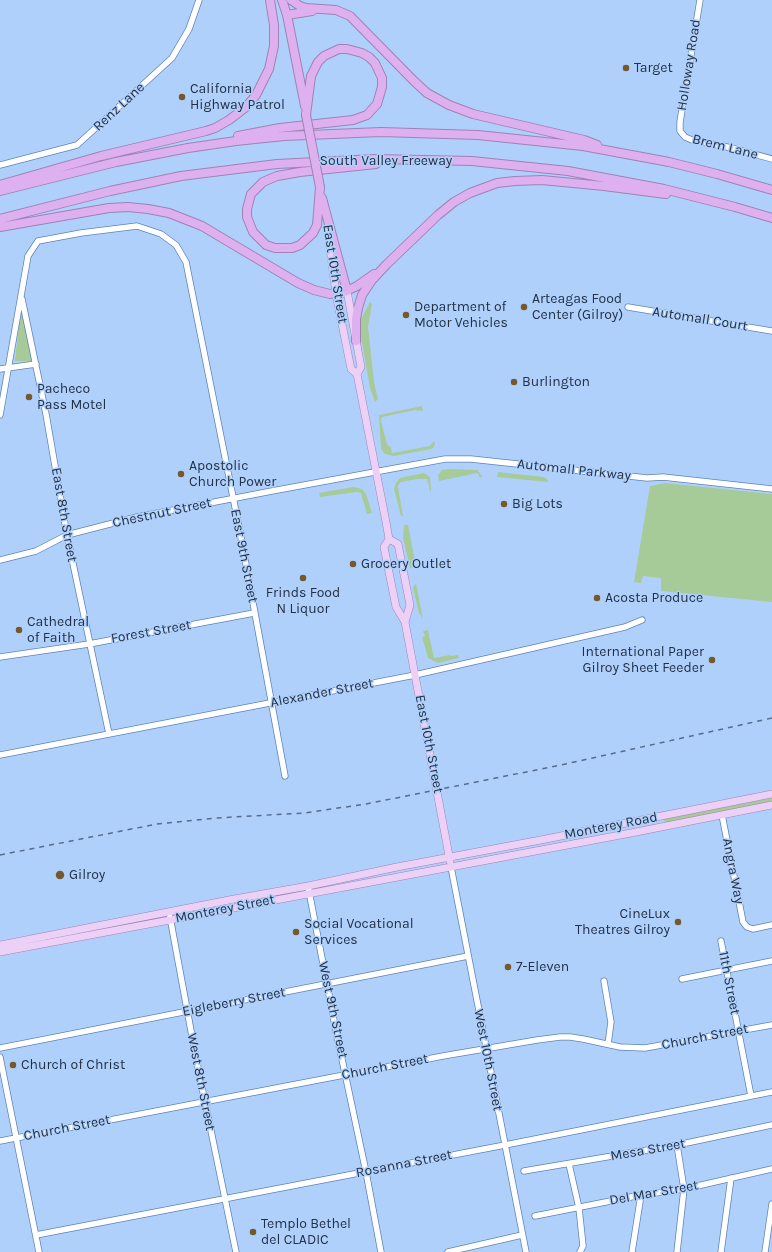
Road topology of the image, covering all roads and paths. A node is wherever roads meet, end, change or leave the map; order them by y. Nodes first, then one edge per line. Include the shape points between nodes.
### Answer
1 (199, 0) edge
2 (270, 0) edge
3 (282, 0) edge
4 (287, 0) edge
5 (291, 0) edge
6 (700, 0) edge
7 (320, 9) junction
8 (287, 16) junction
9 (306, 115) junction
10 (680, 131) joint
11 (609, 150) junction
12 (164, 152) junction
13 (772, 159) edge
14 (447, 160) junction
15 (0, 165) edge
16 (0, 185) edge
17 (320, 187) junction
18 (772, 190) edge
19 (0, 191) edge
20 (711, 200) junction
21 (326, 215) junction
22 (772, 218) edge
23 (0, 219) edge
24 (0, 227) edge
25 (387, 264) junction
26 (347, 291) junction
27 (336, 294) junction
28 (21, 295) junction
29 (628, 308) dead end
30 (772, 331) edge
31 (356, 340) junction
32 (36, 364) junction
33 (7, 368) junction
34 (0, 369) edge
35 (357, 374) junction
36 (0, 415) edge
37 (376, 472) junction
38 (772, 489) edge
39 (233, 498) junction
40 (68, 535) junction
41 (389, 539) junction
42 (0, 560) edge
43 (254, 614) junction
44 (642, 620) dead end
45 (405, 622) junction
46 (90, 644) junction
47 (0, 657) edge
48 (416, 675) junction
49 (272, 703) junction
50 (109, 734) junction
51 (0, 755) edge
52 (285, 776) dead end
53 (772, 794) edge
54 (772, 805) edge
55 (722, 815) junction
56 (450, 857) junction
57 (451, 867) junction
58 (309, 889) junction
59 (170, 916) junction
60 (772, 925) edge
61 (721, 941) dead end
62 (0, 945) edge
63 (0, 952) edge
64 (468, 956) junction
65 (772, 961) edge
66 (726, 970) junction
67 (682, 979) dead end
68 (604, 982) dead end
69 (327, 984) junction
70 (187, 1011) junction
71 (772, 1025) edge
72 (738, 1031) junction
73 (608, 1044) junction
74 (0, 1048) edge
75 (486, 1050) junction
76 (0, 1057) edge
77 (346, 1074) junction
78 (772, 1092) edge
79 (751, 1096) junction
80 (205, 1102) junction
81 (772, 1125) edge
82 (16, 1138) junction
83 (0, 1141) edge
84 (505, 1145) junction
85 (677, 1145) junction
86 (569, 1164) junction
87 (772, 1169) edge
88 (524, 1171) dead end
89 (366, 1172) junction
90 (731, 1178) junction
91 (684, 1189) junction
92 (641, 1195) junction
93 (225, 1198) junction
94 (772, 1204) edge
95 (579, 1208) junction
96 (535, 1216) dead end
97 (522, 1234) junction
98 (36, 1235) junction
99 (39, 1252) edge
100 (236, 1252) edge
101 (381, 1252) edge
102 (450, 1252) edge
103 (526, 1252) edge
104 (580, 1252) edge
105 (632, 1252) edge
106 (677, 1252) edge
107 (721, 1252) edge
108 (765, 1252) edge

1 - 15 street, Renz Lane via 189,29 172,58 77,145
2 - 16 highway via 274,46 269,69 256,95 246,107 229,120 206,131 101,156
3 - 8 highway
4 - 8 highway
5 - 7 highway via 300,6
6 - 10 street, Holloway Road
7 - 8 highway
7 - 11 highway via 336,10 350,16 414,82 449,105 482,116 584,140
8 - 9 highway
9 - 12 highway via 311,76 324,56 339,49 347,49 362,53 375,63 382,78 380,96 372,110 360,118 265,131
9 - 17 highway, bridge
10 - 13 street, Brem Lane via 692,140
11 - 12 highway, South Valley Freeway via 478,134 381,132 260,138
11 - 18 highway, South Valley Freeway via 669,162
12 - 19 highway, South Valley Freeway via 92,167
14 - 17 highway via 343,166 270,178 256,188 248,200 247,217 253,232 266,245 275,248 292,248 300,245 313,233 317,225
14 - 20 highway, South Valley Freeway via 520,165 580,173
14 - 23 highway, South Valley Freeway via 334,160 229,169 133,185
17 - 21 highway
20 - 22 highway, South Valley Freeway
20 - 25 highway via 570,182 534,180 497,183 454,202
21 - 26 highway, East 10th Street
21 - 27 main road, East 10th Street
24 - 27 highway via 109,208 158,210 180,216 213,231 306,287 322,293
25 - 26 highway
25 - 31 highway via 372,280 361,298 356,319
26 - 27 highway
26 - 31 main road, East 10th Street
27 - 35 main road, East 10th Street via 351,369
28 - 32 street, East 8th Street
28 - 33 street
28 - 39 street, East 9th Street via 28,256 38,241 137,226 162,234 176,245 186,262
29 - 30 street, Automall Court
31 - 35 main road, East 10th Street via 361,367
32 - 33 street
32 - 40 street, East 8th Street
33 - 34 street
33 - 36 street
35 - 37 main road, East 10th Street
37 - 38 street, Automall Parkway via 432,461 462,459
37 - 39 street, Chestnut Street
37 - 41 main road, East 10th Street
39 - 40 street, Chestnut Street via 137,517
39 - 43 street, East 9th Street
40 - 42 street, Chestnut Street via 36,551
40 - 46 street, East 8th Street
41 - 45 main road, East 10th Street via 384,546 396,607
41 - 45 main road, East 10th Street via 398,544 410,604
43 - 46 street, Forest Street
43 - 49 street, East 9th Street
44 - 48 street, Alexander Street via 625,627
45 - 48 main road, East 10th Street
46 - 47 street, Forest Street
46 - 50 street, East 8th Street
48 - 49 street, Alexander Street
48 - 56 main road, East 10th Street
49 - 50 street, Alexander Street
49 - 52 street, East 9th Street
50 - 51 street, Alexander Street
53 - 56 main road, Monterey Road
54 - 55 main road, Monterey Road
55 - 57 main road, Monterey Road
55 - 60 street, Angra Way via 742,919 747,927 753,929
56 - 57 main road, East 10th Street
56 - 58 main road, Monterey Street via 397,866
57 - 58 main road, Monterey Street
57 - 64 street, West 10th Street
58 - 59 main road, Monterey Street
58 - 69 street, West 9th Street
59 - 62 main road, Monterey Street
59 - 63 main road, Monterey Street
59 - 70 street, West 8th Street
61 - 66 street, 11th Street
64 - 69 street, Eigleberry Street
64 - 75 street, West 10th Street
65 - 66 street
66 - 67 street
66 - 72 street, 11th Street
68 - 73 street via 611,1022
69 - 70 street, Eigleberry Street
69 - 77 street, West 9th Street
70 - 74 street, Eigleberry Street
70 - 80 street, West 8th Street
71 - 72 street, Church Street
72 - 73 street, Church Street via 645,1048
72 - 79 street, 11th Street
73 - 75 street, Church Street via 560,1037
75 - 77 street, Church Street
75 - 84 street, West 10th Street
76 - 82 street
77 - 80 street, Church Street
77 - 89 street, West 9th Street
78 - 79 street, Rosanna Street
79 - 84 street, Rosanna Street
80 - 82 street, Church Street
80 - 93 street, West 8th Street
81 - 85 street, Mesa Street
82 - 83 street, Church Street
82 - 98 street
84 - 89 street, Rosanna Street
84 - 97 street, West 10th Street
85 - 86 street, Mesa Street
85 - 91 street
86 - 88 street, Mesa Street
86 - 95 street
87 - 90 street, Del Mar Street
89 - 93 street, Rosanna Street
89 - 101 street, West 9th Street
90 - 91 street, Del Mar Street
90 - 107 street
91 - 92 street, Del Mar Street
91 - 106 street
92 - 95 street, Del Mar Street
92 - 105 street
93 - 98 street, Rosanna Street
93 - 100 street, West 8th Street
94 - 108 street
95 - 96 street, Del Mar Street
95 - 104 street via 582,1246
97 - 102 street
97 - 103 street, West 10th Street
98 - 99 street

